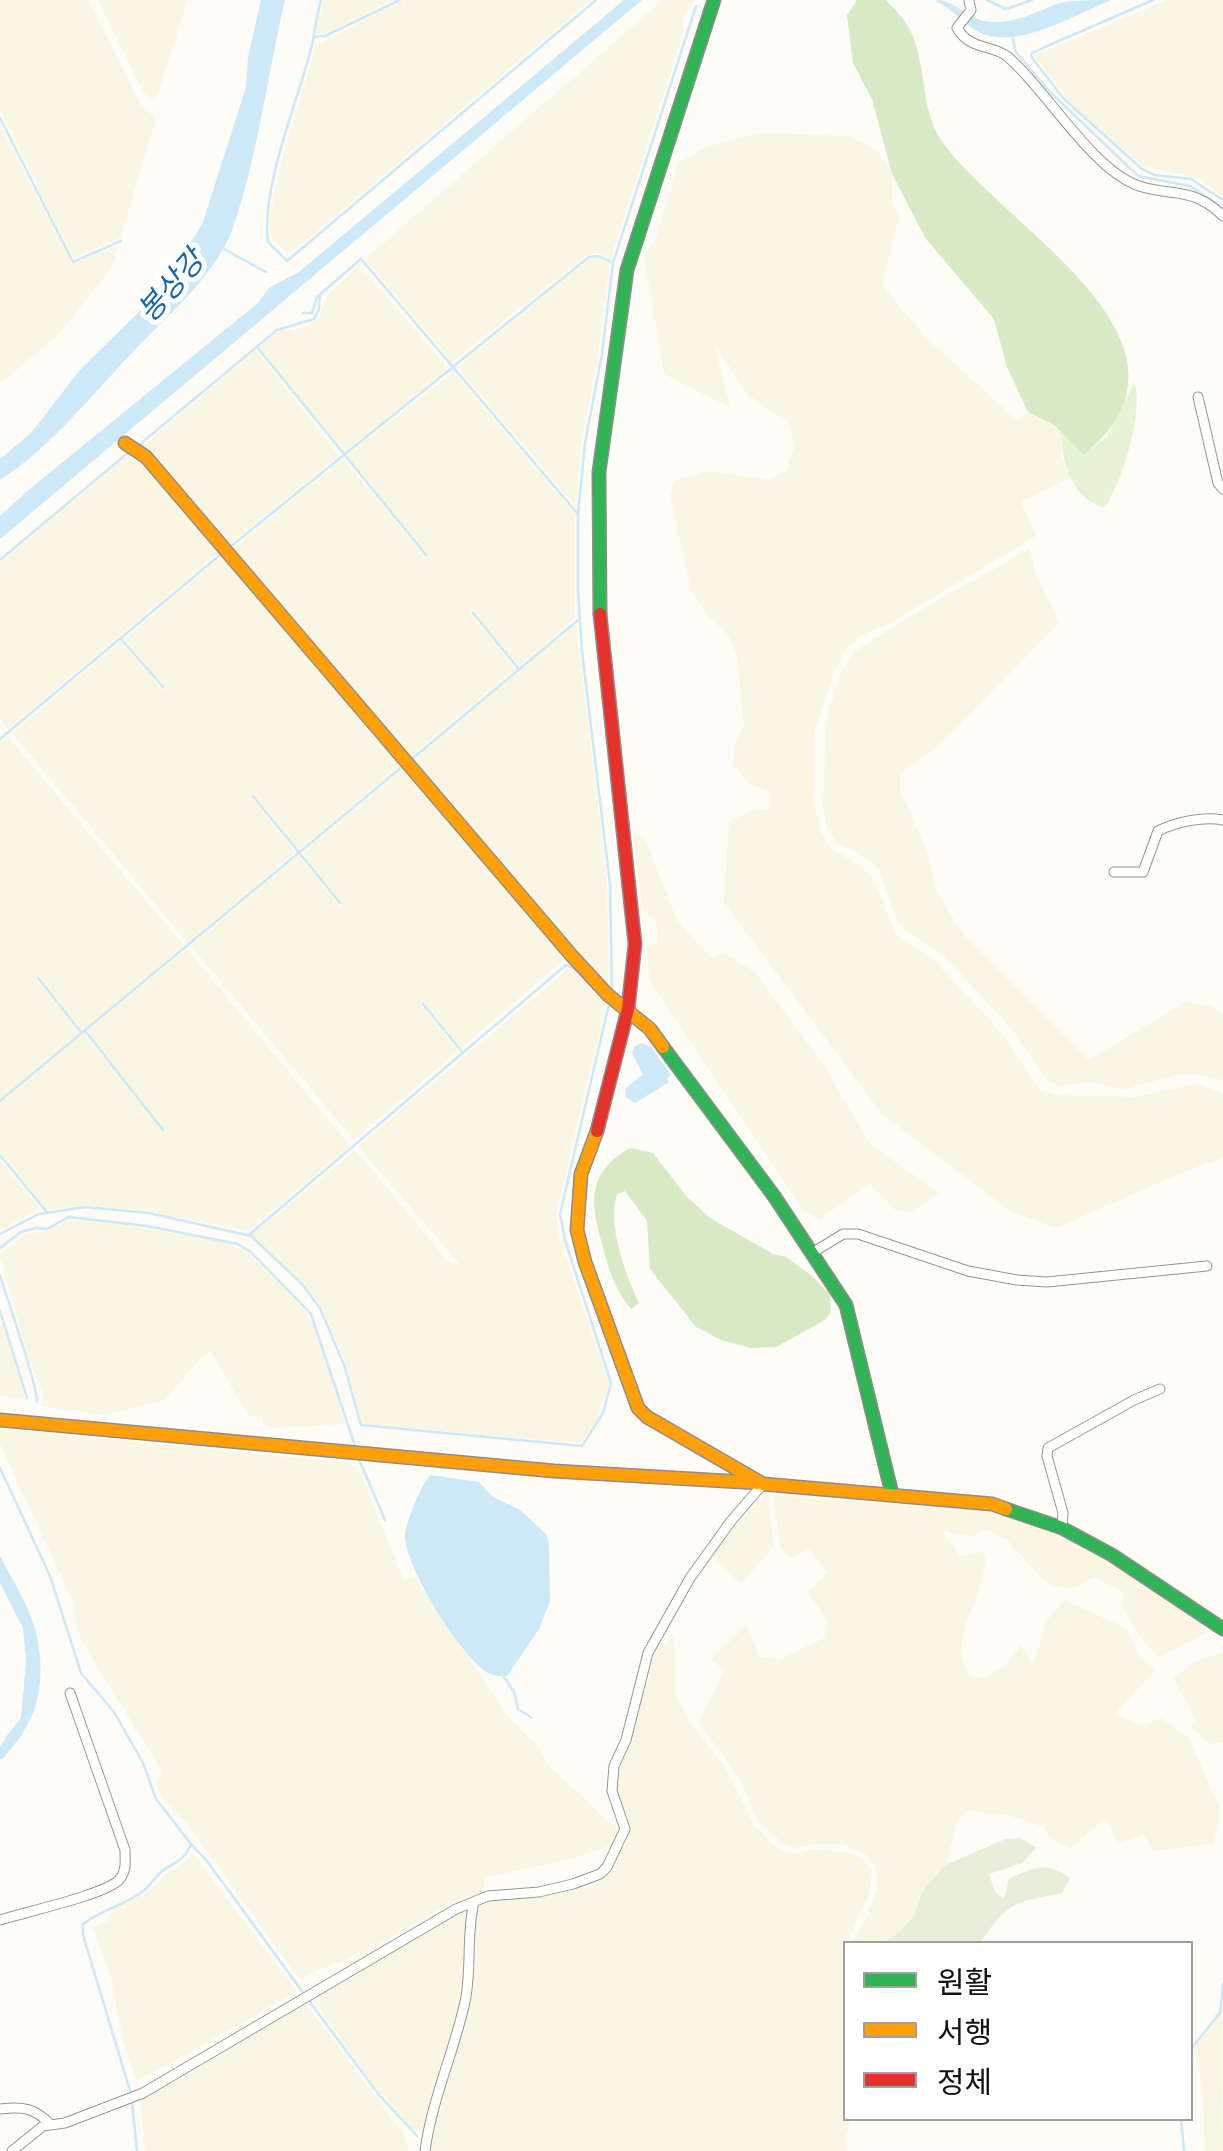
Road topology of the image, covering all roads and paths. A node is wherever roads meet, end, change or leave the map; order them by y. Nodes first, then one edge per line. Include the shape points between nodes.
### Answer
1 (714, 0) edge
2 (970, 6) edge
3 (1223, 216) edge
4 (1198, 397) dead end
5 (125, 444) dead end
6 (1223, 489) edge
7 (1223, 820) edge
8 (1114, 872) dead end
9 (628, 1008) junction
10 (812, 1254) junction
11 (1208, 1266) dead end
12 (1160, 1388) dead end
13 (0, 1420) edge
14 (764, 1484) junction
15 (892, 1494) junction
16 (1062, 1528) junction
17 (1223, 1629) edge
18 (70, 1693) dead end
19 (474, 1902) junction
20 (0, 1920) edge
21 (0, 2109) edge
22 (51, 2125) junction
23 (12, 2151) edge
24 (425, 2151) edge

1 - 9 main road via 627,270 599,472 600,610 635,944
2 - 3 street via 956,28 960,34 981,49 1006,54 1077,136 1121,174 1137,186 1199,198
4 - 6 street
5 - 9 main road via 146,457 611,997
7 - 8 street via 1164,827 1144,872
9 - 10 main road via 650,1029
9 - 14 main road via 581,1174 577,1230 586,1262 638,1408
10 - 11 street via 844,1234 858,1234 968,1271 1047,1282
10 - 15 main road via 846,1305
12 - 16 street via 1048,1448
13 - 14 main road
14 - 15 main road
14 - 19 street via 690,1578 648,1653 614,1766 611,1782 625,1829 607,1867 573,1884
15 - 16 main road via 992,1504
16 - 17 main road
18 - 20 street via 124,1850 124,1870 100,1890
19 - 22 street via 143,2093
19 - 24 street via 465,2003
21 - 22 street via 22,2106
22 - 23 street

